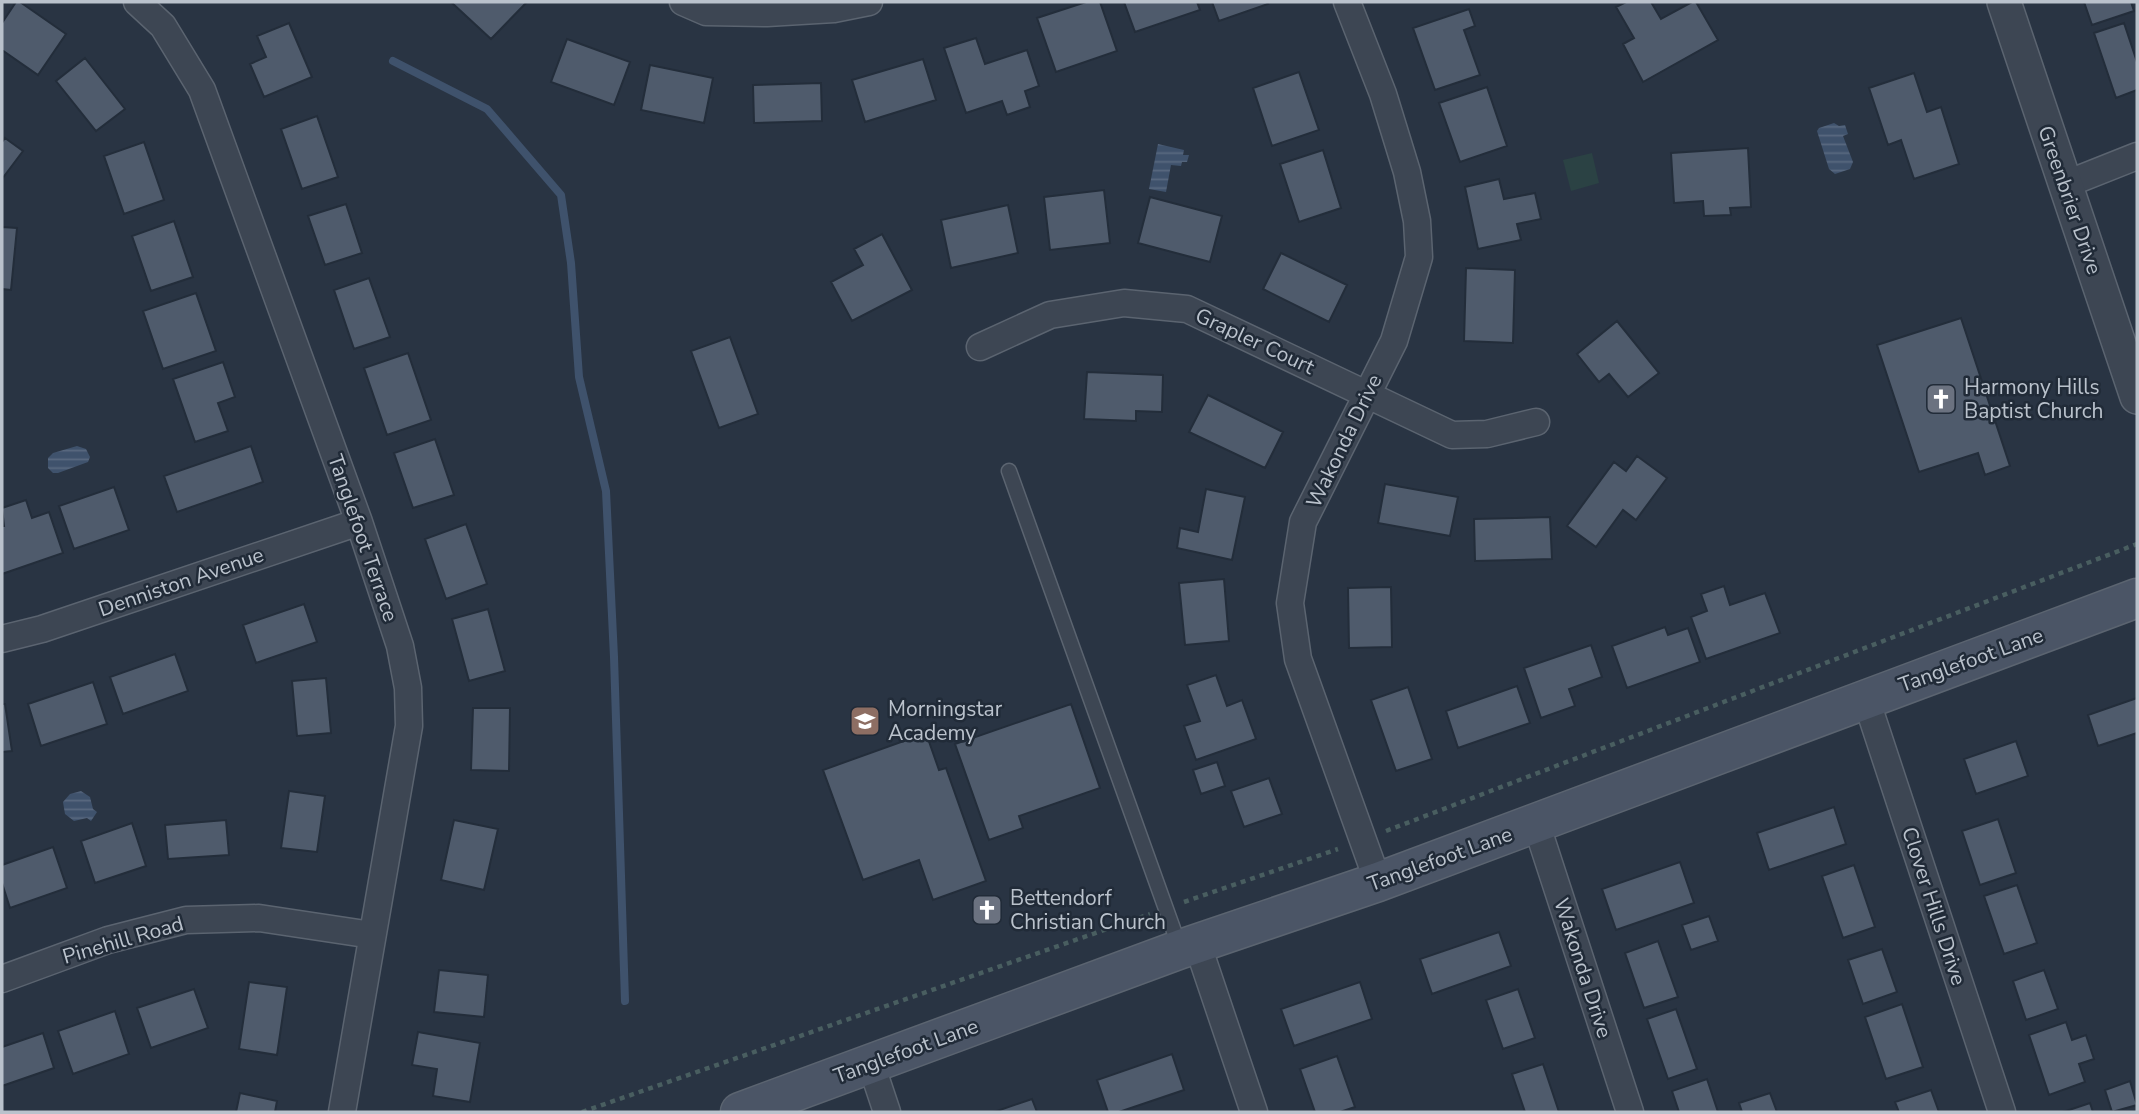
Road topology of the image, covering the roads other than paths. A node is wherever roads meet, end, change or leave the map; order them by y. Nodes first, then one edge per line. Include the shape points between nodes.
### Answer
1 (137, 2) edge
2 (683, 2) edge
3 (869, 2) edge
4 (1348, 2) edge
5 (2004, 2) edge
6 (2137, 156) edge
7 (2064, 185) junction
8 (980, 348) dead end
9 (1367, 394) junction
10 (2137, 397) edge
11 (1536, 422) dead end
12 (1009, 471) dead end
13 (359, 522) junction
14 (2137, 598) edge
15 (2, 639) edge
16 (1866, 699) junction
17 (1536, 823) junction
18 (1378, 883) junction
19 (372, 935) junction
20 (1189, 946) junction
21 (2, 979) edge
22 (871, 1064) junction
23 (342, 1112) edge
24 (740, 1112) edge
25 (887, 1112) edge
26 (1254, 1112) edge
27 (1630, 1112) edge
28 (2002, 1112) edge

1 - 13 street, Tanglefoot Terrace via 163,26 202,90
2 - 3 street via 706,12 834,9
4 - 9 street, Wakonda Drive via 1407,172 1419,257 1394,341
5 - 7 street, Greenbrier Drive
6 - 7 street
7 - 10 street, Greenbrier Drive
8 - 9 street, Grapler Court via 1050,315 1124,303 1187,309
9 - 11 street, Grapler Court via 1452,435 1487,434
9 - 18 street, Wakonda Drive via 1303,522 1290,603 1298,659
12 - 20 lane
13 - 15 street, Denniston Avenue
13 - 19 street, Tanglefoot Terrace via 400,646 408,688 409,726
14 - 16 main road, Tanglefoot Lane
16 - 17 main road, Tanglefoot Lane
16 - 28 street, Clover Hills Drive
17 - 18 main road, Tanglefoot Lane
17 - 27 street, Wakonda Drive
18 - 20 main road, Tanglefoot Lane
19 - 21 street, Pinehill Road via 259,918 186,919 108,940
19 - 23 street, Tanglefoot Terrace
20 - 22 main road, Tanglefoot Lane
20 - 26 street
22 - 24 main road, Tanglefoot Lane
22 - 25 street

